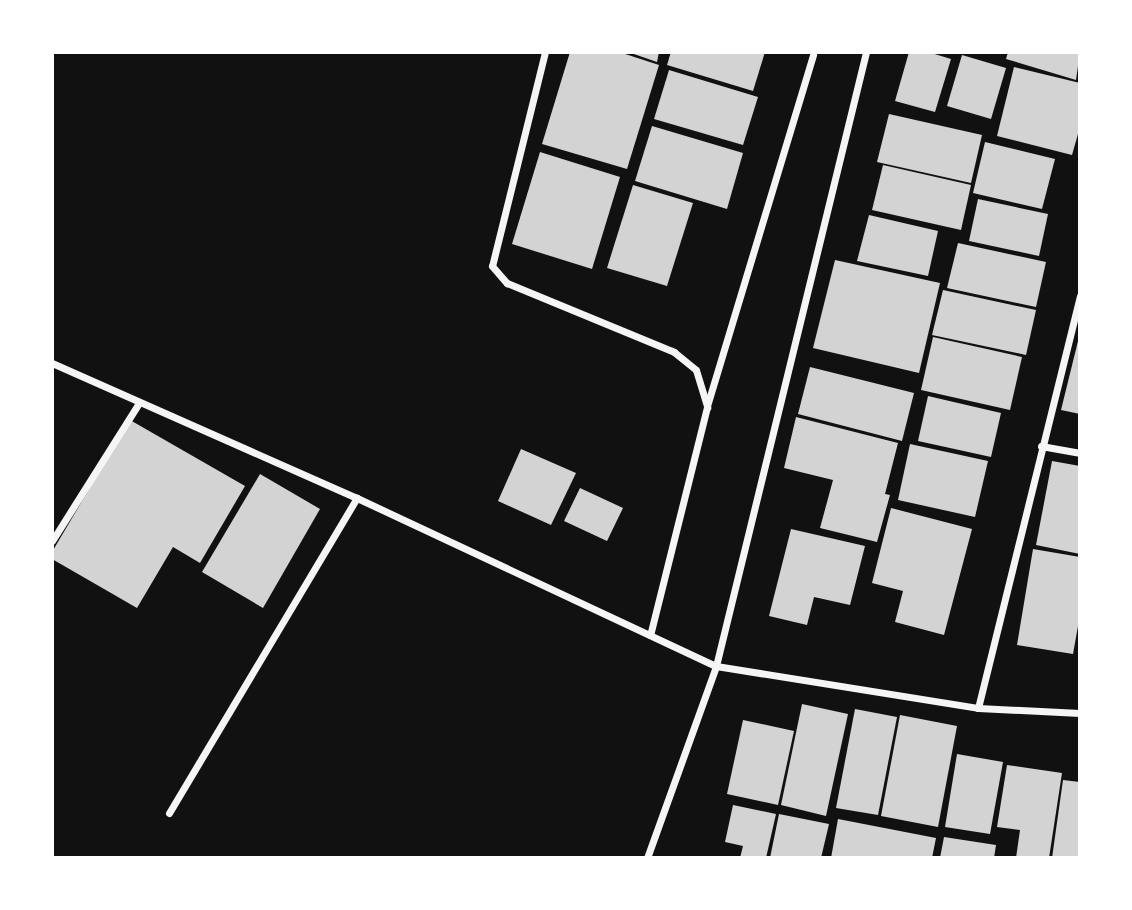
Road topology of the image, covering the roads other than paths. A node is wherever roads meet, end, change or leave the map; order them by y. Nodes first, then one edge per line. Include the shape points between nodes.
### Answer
1 (545, 52) edge
2 (866, 52) edge
3 (813, 55) dead end
4 (1080, 295) edge
5 (52, 363) edge
6 (139, 403) junction
7 (707, 407) junction
8 (1041, 446) junction
9 (1080, 453) edge
10 (357, 498) junction
11 (52, 541) edge
12 (650, 635) junction
13 (716, 666) junction
14 (978, 708) junction
15 (1080, 713) edge
16 (169, 813) dead end
17 (647, 858) edge

1 - 7 street via 492,266 507,283 674,352 696,370
2 - 13 street
3 - 7 street
4 - 8 street
5 - 6 street
6 - 10 street
6 - 11 street
7 - 12 street
8 - 9 street
8 - 14 street
10 - 12 street
10 - 16 street
12 - 13 street
13 - 14 street
13 - 17 street
14 - 15 street

